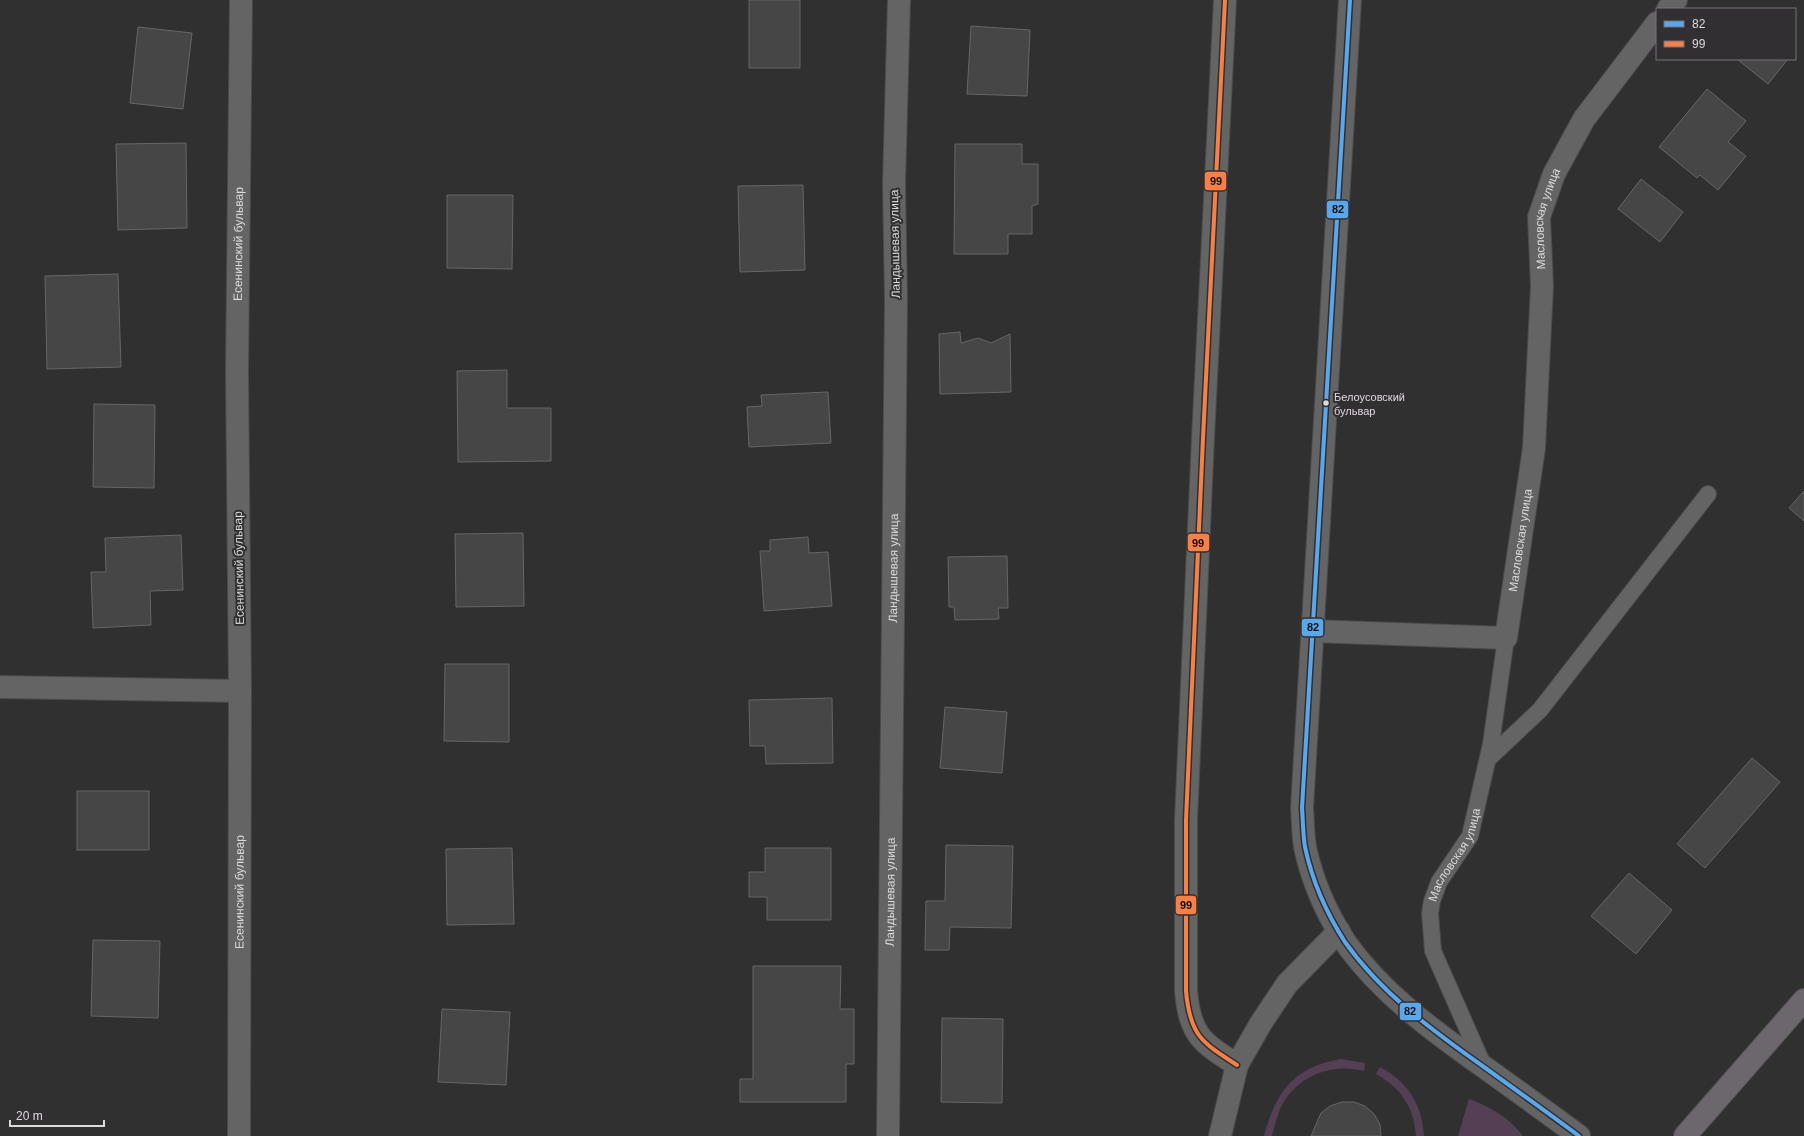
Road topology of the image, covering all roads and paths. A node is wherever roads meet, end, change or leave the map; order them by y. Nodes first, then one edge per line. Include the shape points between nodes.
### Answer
1 (241, 0) edge
2 (899, 0) edge
3 (1225, 0) edge
4 (1350, 0) edge
5 (1676, 0) edge
6 (1669, 8) edge
7 (1656, 24) edge
8 (1708, 494) dead end
9 (1312, 631) junction
10 (1506, 638) junction
11 (0, 687) edge
12 (240, 691) junction
13 (1488, 759) junction
14 (1339, 930) junction
15 (1804, 1000) edge
16 (1237, 1065) junction
17 (1484, 1067) junction
18 (239, 1136) edge
19 (888, 1136) edge
20 (1220, 1136) edge
21 (1579, 1136) edge
22 (1685, 1136) edge

1 - 12 street, Есенинский бульвар via 237,371
2 - 19 street, Ландышевая улица via 894,184 896,308
3 - 16 street via 1187,812 1186,991 1189,1017 1194,1030 1213,1050
4 - 9 street
5 - 6 street
7 - 10 street, Масловская улица via 1584,119 1554,174 1539,217 1542,286 1534,448
8 - 13 lane via 1540,710
9 - 10 street
9 - 14 street via 1302,808 1305,847 1327,909
10 - 13 lane, Масловская улица
11 - 12 street
12 - 18 street, Есенинский бульвар
13 - 17 lane, Масловская улица via 1470,836 1439,882 1432,901 1430,920 1433,952
14 - 16 street via 1287,984
14 - 17 street via 1356,956 1388,992 1451,1044
15 - 22 main road
16 - 20 street
17 - 21 street

